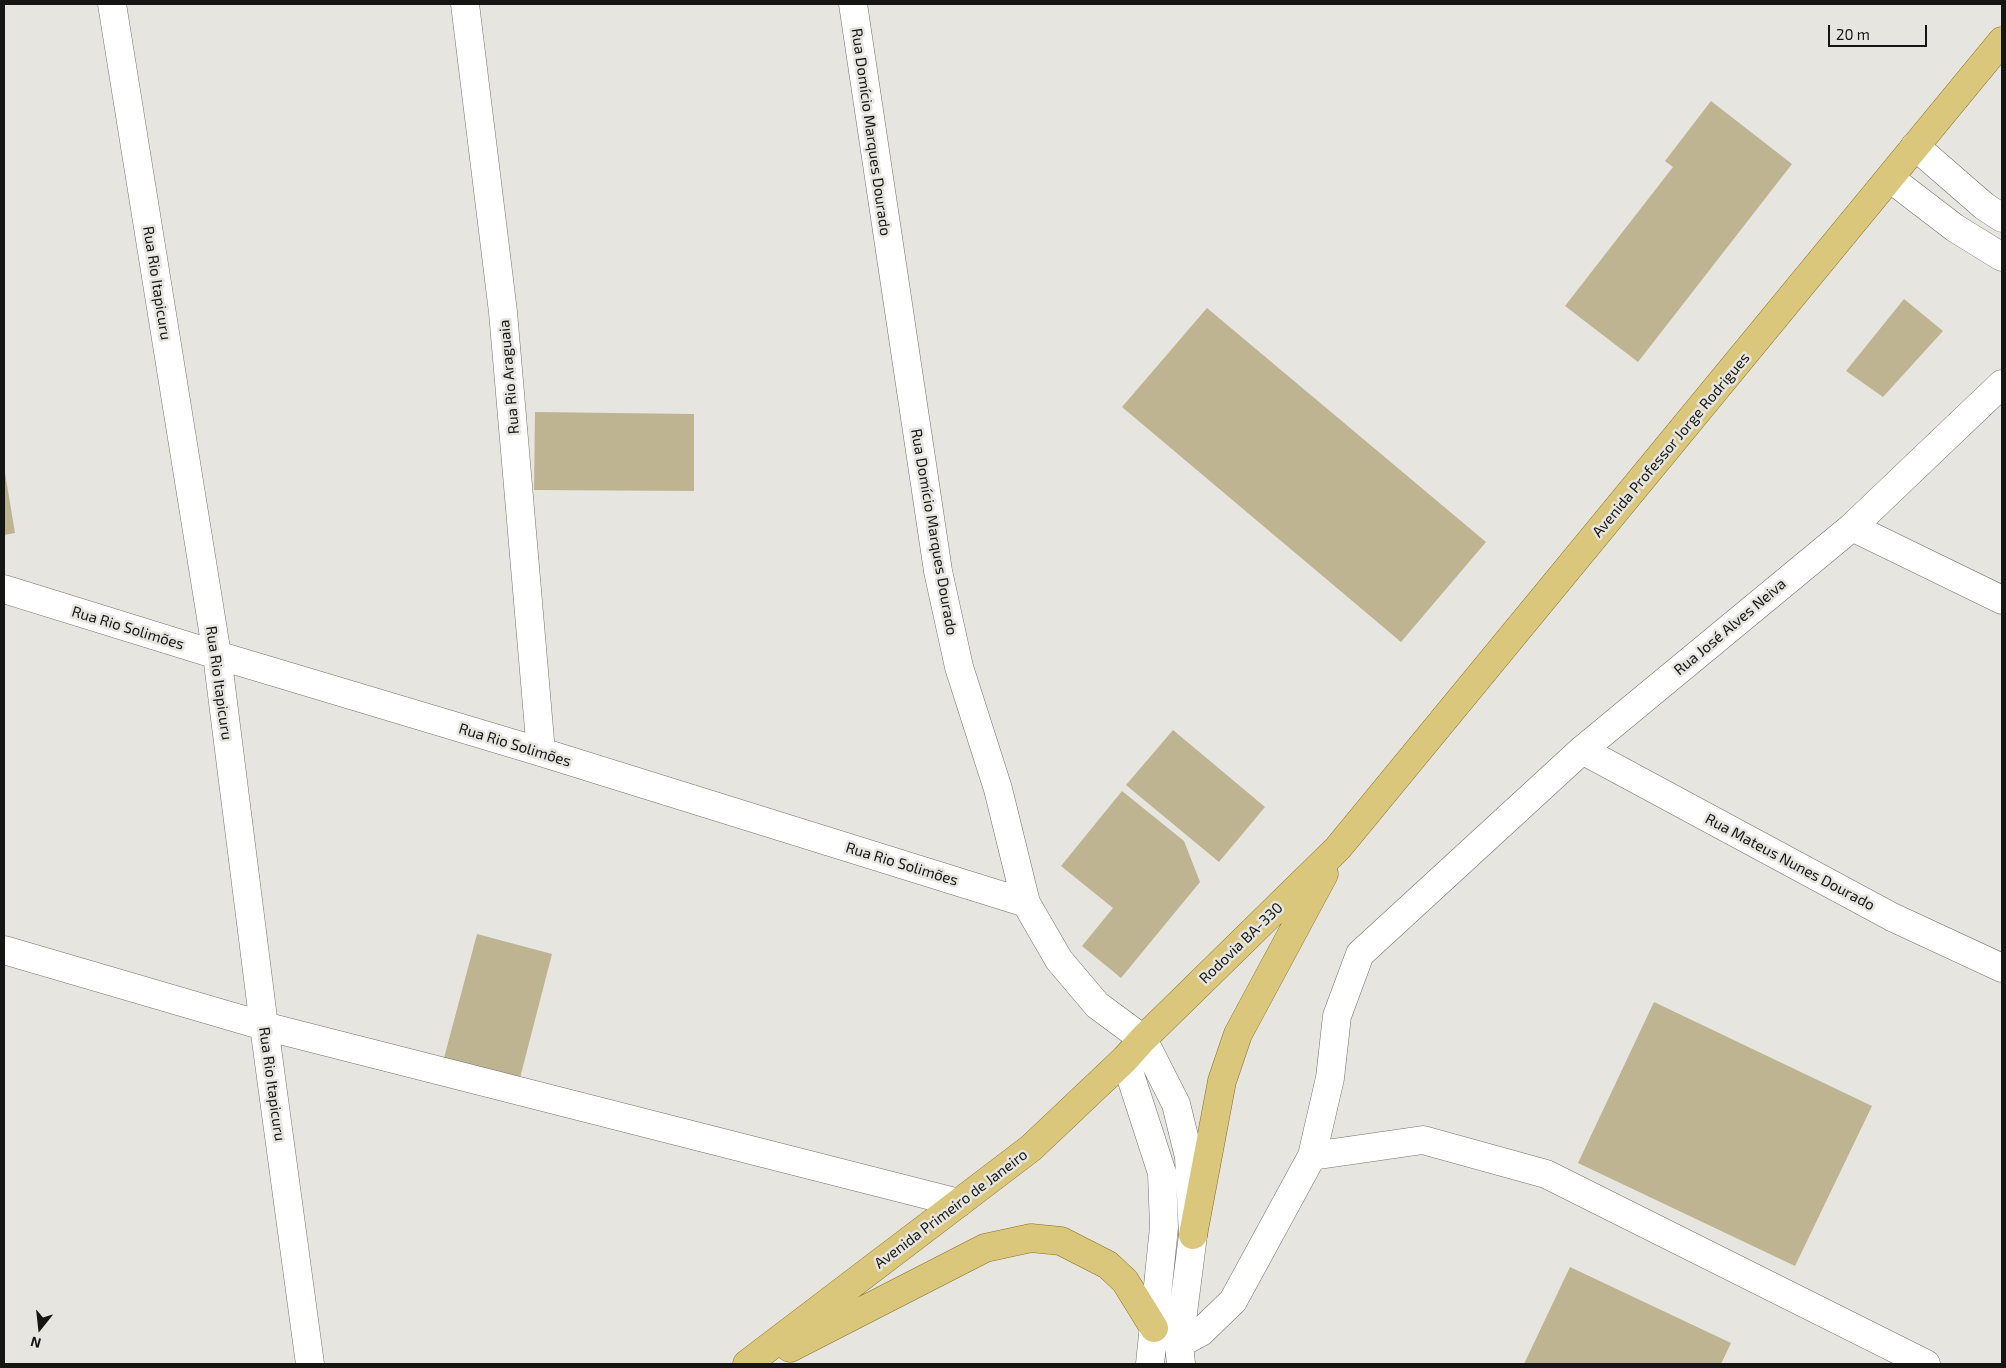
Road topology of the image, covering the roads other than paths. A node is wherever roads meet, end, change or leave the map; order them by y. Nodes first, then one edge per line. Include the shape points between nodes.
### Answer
1 (112, 4) edge
2 (465, 4) edge
3 (852, 4) edge
4 (2002, 41) edge
5 (1915, 146) junction
6 (1891, 179) junction
7 (2002, 218) edge
8 (2002, 257) edge
9 (2002, 384) edge
10 (1852, 527) junction
11 (4, 589) edge
12 (2002, 600) edge
13 (216, 656) junction
14 (1582, 750) junction
15 (541, 752) junction
16 (1338, 848) junction
17 (1026, 903) junction
18 (4, 950) edge
19 (2002, 968) edge
20 (264, 1026) junction
21 (1143, 1039) junction
22 (1125, 1059) junction
23 (1312, 1156) junction
24 (959, 1203) junction
25 (1193, 1235) junction
26 (1154, 1328) junction
27 (1180, 1354) edge
28 (310, 1364) edge
29 (747, 1364) edge
30 (758, 1364) edge
31 (1150, 1364) edge
32 (1926, 1364) edge

1 - 13 street, Rua Rio Itapicuru
2 - 15 street, Rua Rio Araguaia via 503,312
3 - 17 street, Rua Domício Marques Dourado via 938,571 959,667 998,789
4 - 5 main road, Avenida Professor Jorge Rodrigues
5 - 6 main road, Avenida Professor Jorge Rodrigues
5 - 7 street
6 - 8 street via 1955,228
6 - 16 main road, Avenida Professor Jorge Rodrigues
9 - 10 street, Rua José Alves Neiva
10 - 12 street
10 - 14 street, Rua José Alves Neiva
11 - 13 street, Rua Rio Solimões
13 - 15 street, Rua Rio Solimões
13 - 20 street, Rua Rio Itapicuru
14 - 19 street, Rua Mateus Nunes Dourado via 1892,917
14 - 23 street, Rua José Alves Neiva via 1360,954 1337,1016 1330,1078
15 - 17 street, Rua Rio Solimões
16 - 21 main road, Rodovia BA-330
16 - 25 main road via 1238,1034 1222,1081
17 - 21 street, Rua Domício Marques Dourado via 1059,960 1097,1005
18 - 20 street
20 - 24 street
20 - 28 street, Rua Rio Itapicuru
21 - 22 main road, Avenida Primeiro de Janeiro
21 - 25 street via 1176,1104 1189,1157
22 - 24 main road, Avenida Primeiro de Janeiro via 1031,1148
22 - 26 street via 1162,1173 1164,1227
23 - 27 street, Rua José Alves Neiva via 1233,1300
23 - 32 street via 1422,1140 1546,1174
24 - 29 main road, Avenida Primeiro de Janeiro
25 - 27 street
26 - 30 main road via 1125,1282 1108,1265 1061,1241 1031,1238 985,1248
26 - 31 street

